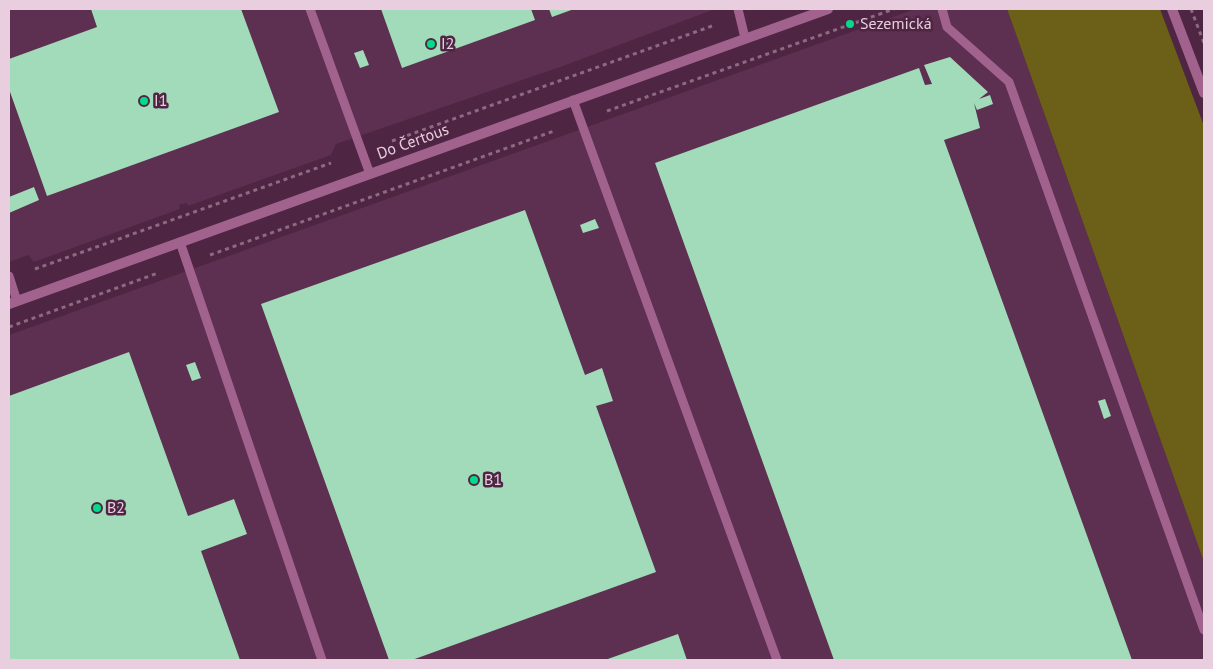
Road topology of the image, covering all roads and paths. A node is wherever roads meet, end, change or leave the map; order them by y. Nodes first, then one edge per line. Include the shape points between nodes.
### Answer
1 (310, 9) edge
2 (738, 9) edge
3 (828, 9) edge
4 (894, 9) edge
5 (942, 9) edge
6 (1172, 9) edge
7 (1192, 9) edge
8 (712, 26) dead end
9 (746, 38) junction
10 (1204, 43) edge
11 (1204, 93) edge
12 (573, 100) junction
13 (607, 111) dead end
14 (554, 130) dead end
15 (392, 141) dead end
16 (331, 164) dead end
17 (370, 174) junction
18 (180, 242) junction
19 (210, 255) dead end
20 (35, 269) dead end
21 (158, 273) dead end
22 (9, 276) edge
23 (13, 302) edge
24 (9, 327) edge
25 (1204, 630) edge
26 (322, 660) edge
27 (777, 660) edge

1 - 17 lane
2 - 9 lane
3 - 9 street, Do Čertous
4 - 13 path
5 - 25 lane via 948,27 1009,82
6 - 11 street
7 - 10 path
8 - 15 path
9 - 12 street, Do Čertous
12 - 17 street, Do Čertous
12 - 27 lane
14 - 19 path
16 - 20 path
17 - 18 street, Do Čertous
18 - 23 street, Do Čertous
18 - 26 lane
21 - 24 path
22 - 23 lane

